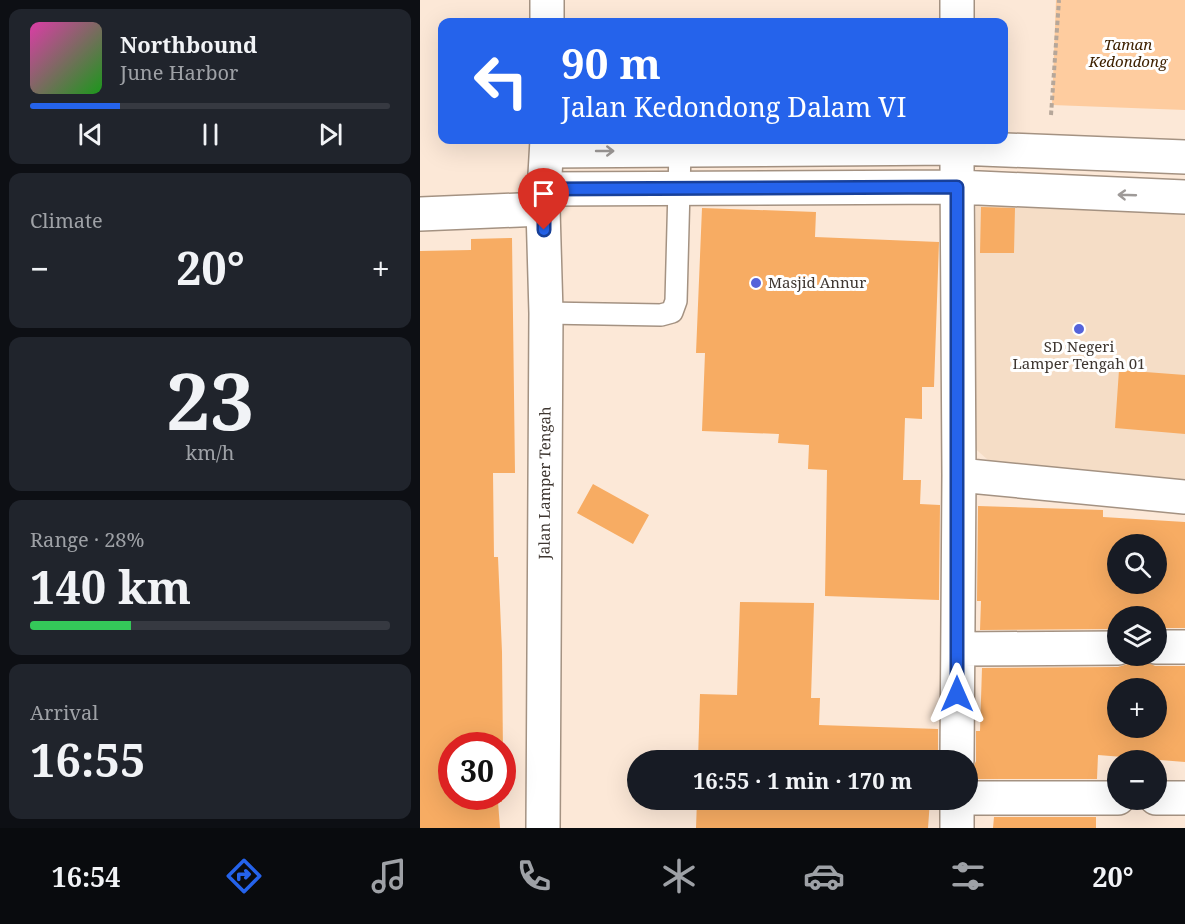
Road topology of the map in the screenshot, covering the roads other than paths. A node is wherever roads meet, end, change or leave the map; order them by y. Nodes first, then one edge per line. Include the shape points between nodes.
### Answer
1 (547, 0) edge
2 (957, 0) edge
3 (547, 18) edge
4 (957, 18) edge
5 (957, 144) edge
6 (547, 145) edge
7 (680, 151) junction
8 (1048, 152) junction
9 (1185, 157) edge
10 (957, 187) junction
11 (680, 189) junction
12 (1045, 191) junction
13 (1185, 197) edge
14 (544, 199) junction
15 (420, 214) edge
16 (546, 313) junction
17 (959, 475) junction
18 (1185, 496) edge
19 (1167, 647) edge
20 (1185, 647) edge
21 (1107, 648) edge
22 (958, 649) junction
23 (957, 750) edge
24 (978, 798) edge
25 (1107, 798) edge
26 (1167, 798) edge
27 (1185, 798) edge
28 (957, 810) edge
29 (543, 828) edge
30 (957, 828) edge

1 - 3 street
2 - 4 street
5 - 7 street
5 - 8 street
5 - 10 street
6 -> 7 street
6 - 14 street, Jalan Lamper Tengah
7 - 11 lane
8 - 9 street
8 - 12 street
10 - 11 street
10 - 12 street
10 - 17 street
11 - 14 street
11 - 16 lane via 676,301 672,312
13 -> 12 street
14 - 15 street
14 - 16 street, Jalan Lamper Tengah
16 - 29 street, Jalan Lamper Tengah
17 - 18 street
17 - 22 street
19 - 20 street
21 - 22 street
22 - 23 street
24 - 25 street
26 - 27 street
28 - 30 street

